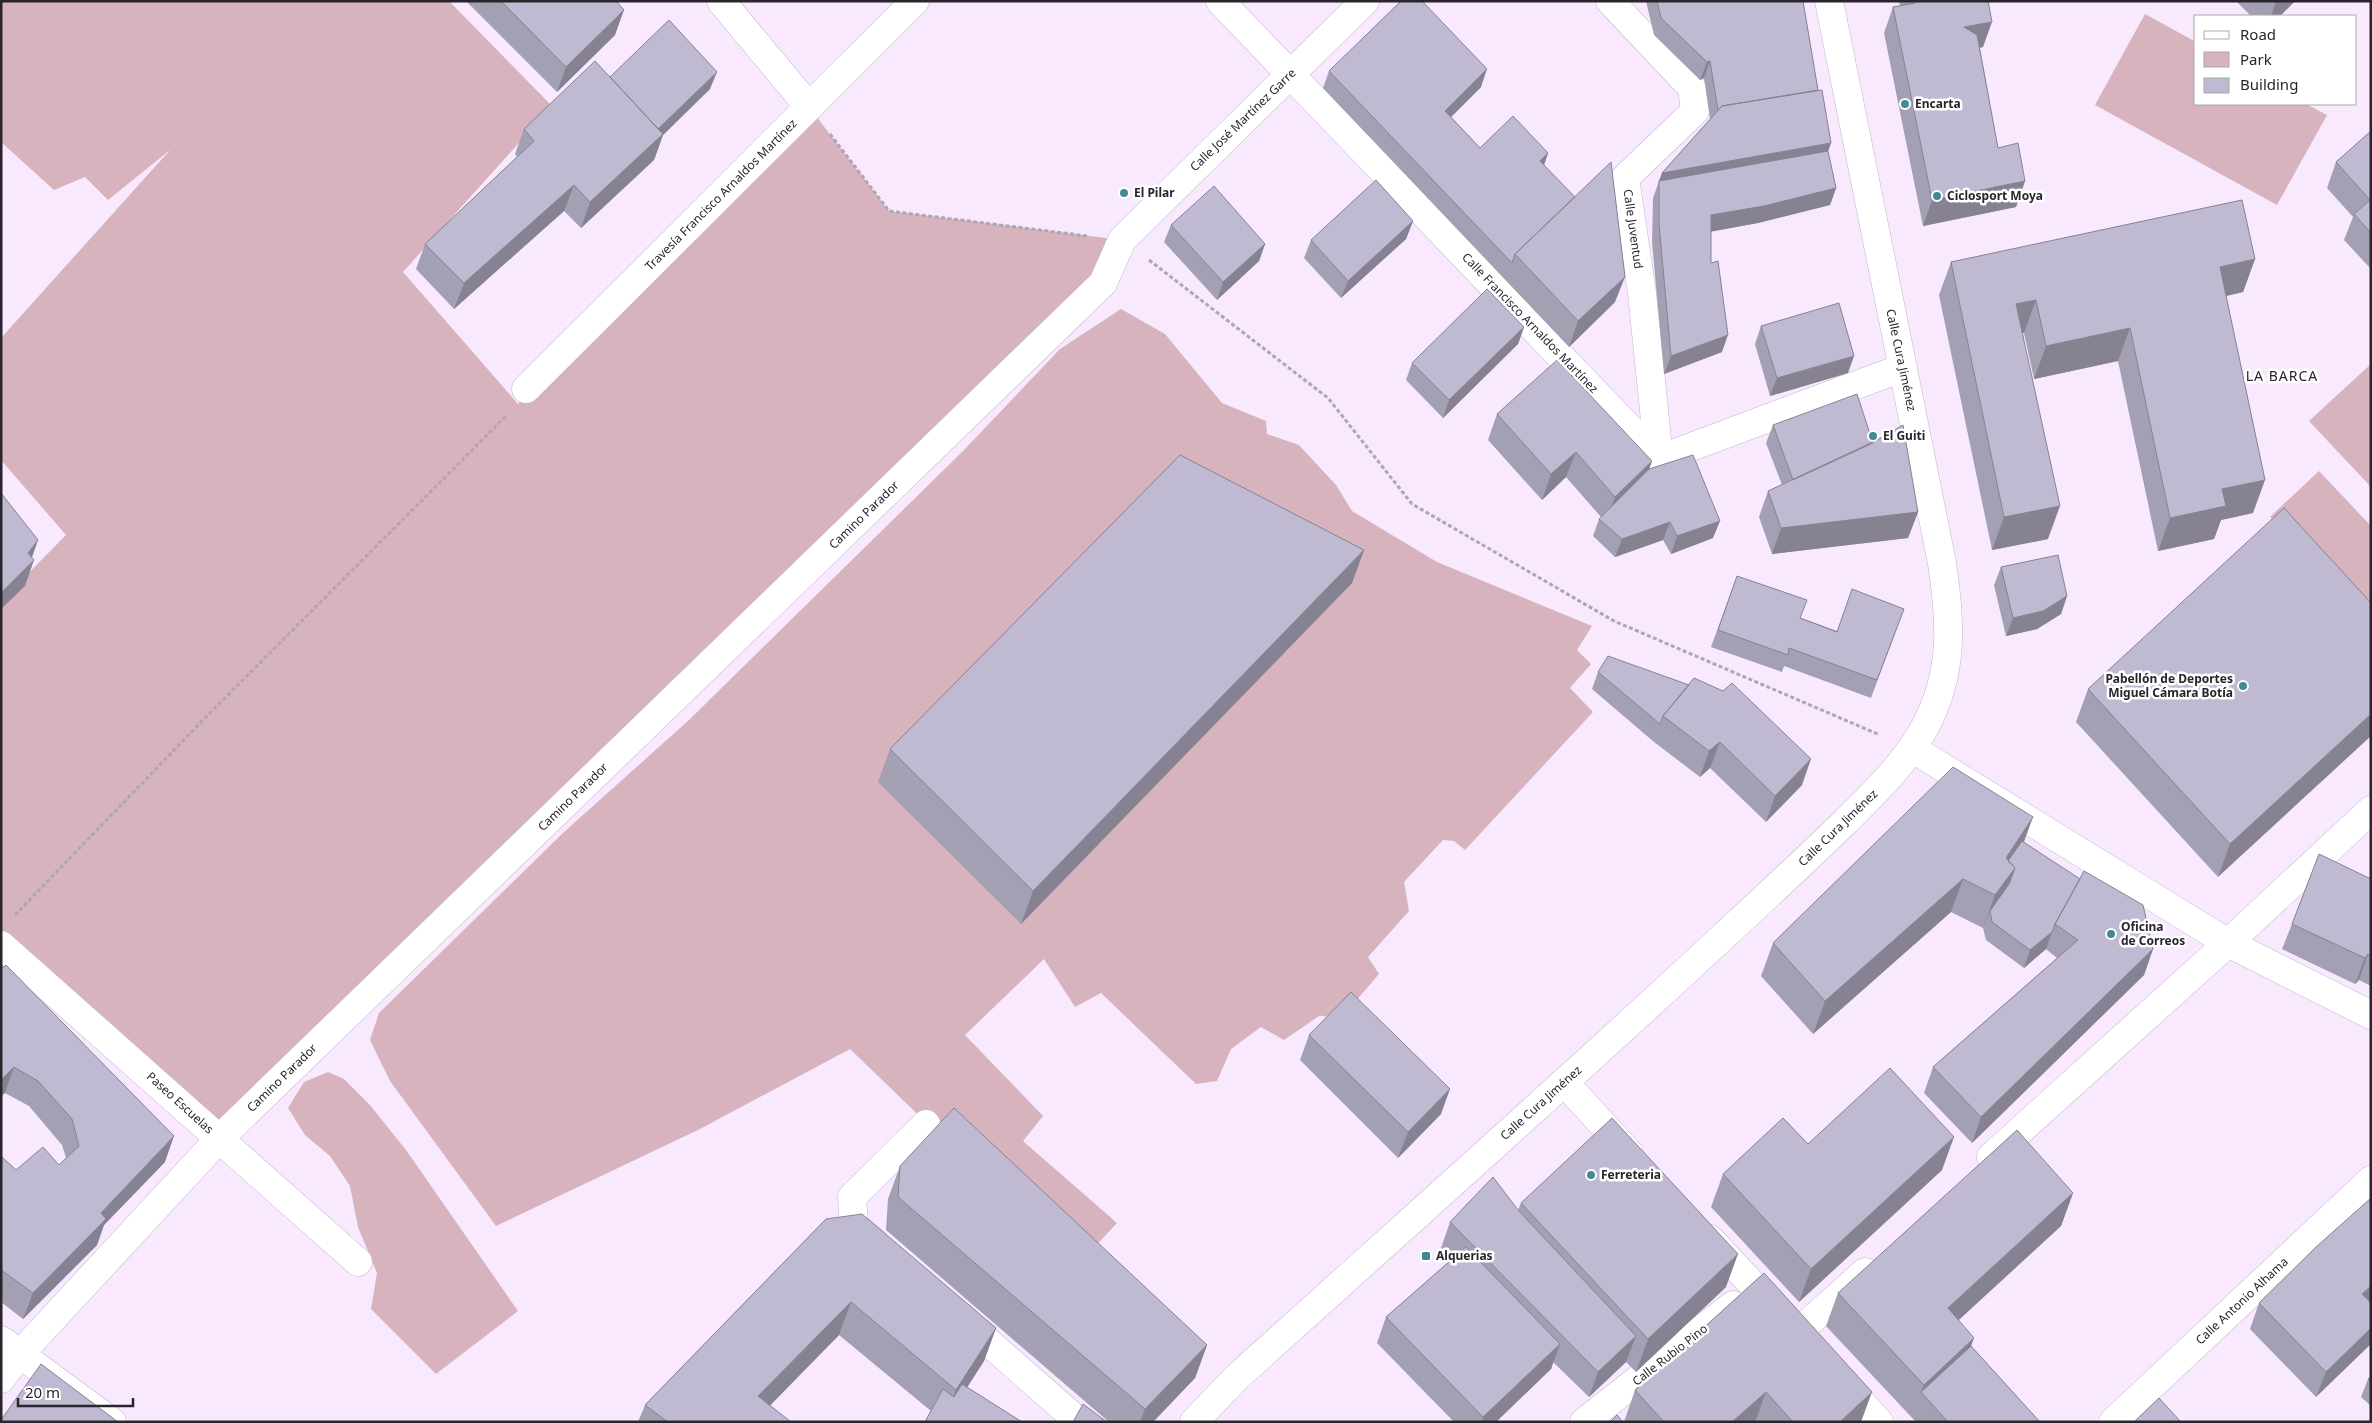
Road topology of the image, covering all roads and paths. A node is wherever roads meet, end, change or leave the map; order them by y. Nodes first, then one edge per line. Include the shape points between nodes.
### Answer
1 (721, 1) edge
2 (915, 1) edge
3 (1220, 1) edge
4 (1366, 1) edge
5 (1610, 1) edge
6 (1829, 1) edge
7 (1290, 74) junction
8 (809, 107) junction
9 (1122, 240) junction
10 (1902, 368) junction
11 (526, 389) joint
12 (1659, 459) junction
13 (1912, 749) junction
14 (2371, 810) edge
15 (5, 933) edge
16 (2228, 943) junction
17 (2371, 1015) edge
18 (1564, 1082) junction
19 (926, 1124) dead end
20 (220, 1138) junction
21 (1650, 1174) edge
22 (1972, 1174) edge
23 (2371, 1180) edge
24 (1696, 1224) edge
25 (1885, 1254) edge
26 (891, 1258) edge
27 (358, 1262) dead end
28 (1755, 1288) junction
29 (944, 1304) edge
30 (1797, 1333) junction
31 (11, 1347) edge
32 (1, 1379) edge
33 (112, 1422) edge
34 (1079, 1422) edge
35 (1194, 1422) edge
36 (1584, 1422) edge
37 (1879, 1422) edge
38 (2113, 1422) edge

1 - 8 street
2 - 8 street, Travesía Francisco Arnaldos Martínez
3 - 7 street, Calle Francisco Arnaldos Martínez
4 - 7 street, Calle José Martínez Garre
5 - 12 street, Calle Juventud via 1692,88 1695,111 1625,178 1642,293
6 - 10 street, Calle Cura Jiménez
7 - 9 street, Calle José Martínez Garre
7 - 12 street, Calle Francisco Arnaldos Martínez
8 - 9 path via 889,211
8 - 11 street, Travesía Francisco Arnaldos Martínez
9 - 13 path via 1328,398 1412,504 1614,621
9 - 20 street, Camino Parador via 1103,283
10 - 12 street
10 - 13 street, Calle Cura Jiménez via 1934,514 1949,613 1948,653 1937,701
11 - 15 path via 518,405 203,720
13 - 16 street
13 - 18 street, Calle Cura Jiménez via 1883,784 1825,842
14 - 16 street
15 - 20 street, Paseo Escuelas
16 - 17 street
16 - 22 street
18 - 21 street
18 - 35 street, Calle Cura Jiménez via 1236,1378
19 - 26 street via 852,1197 854,1225
20 - 27 street, Paseo Escuelas
20 - 31 street, Camino Parador
23 - 38 street, Calle Antonio Alhama
24 - 28 street
25 - 30 street
28 - 30 street
28 - 36 street, Calle Rubio Pino
29 - 34 street
30 - 37 street
31 - 32 street, Camino Parador
31 - 33 street

